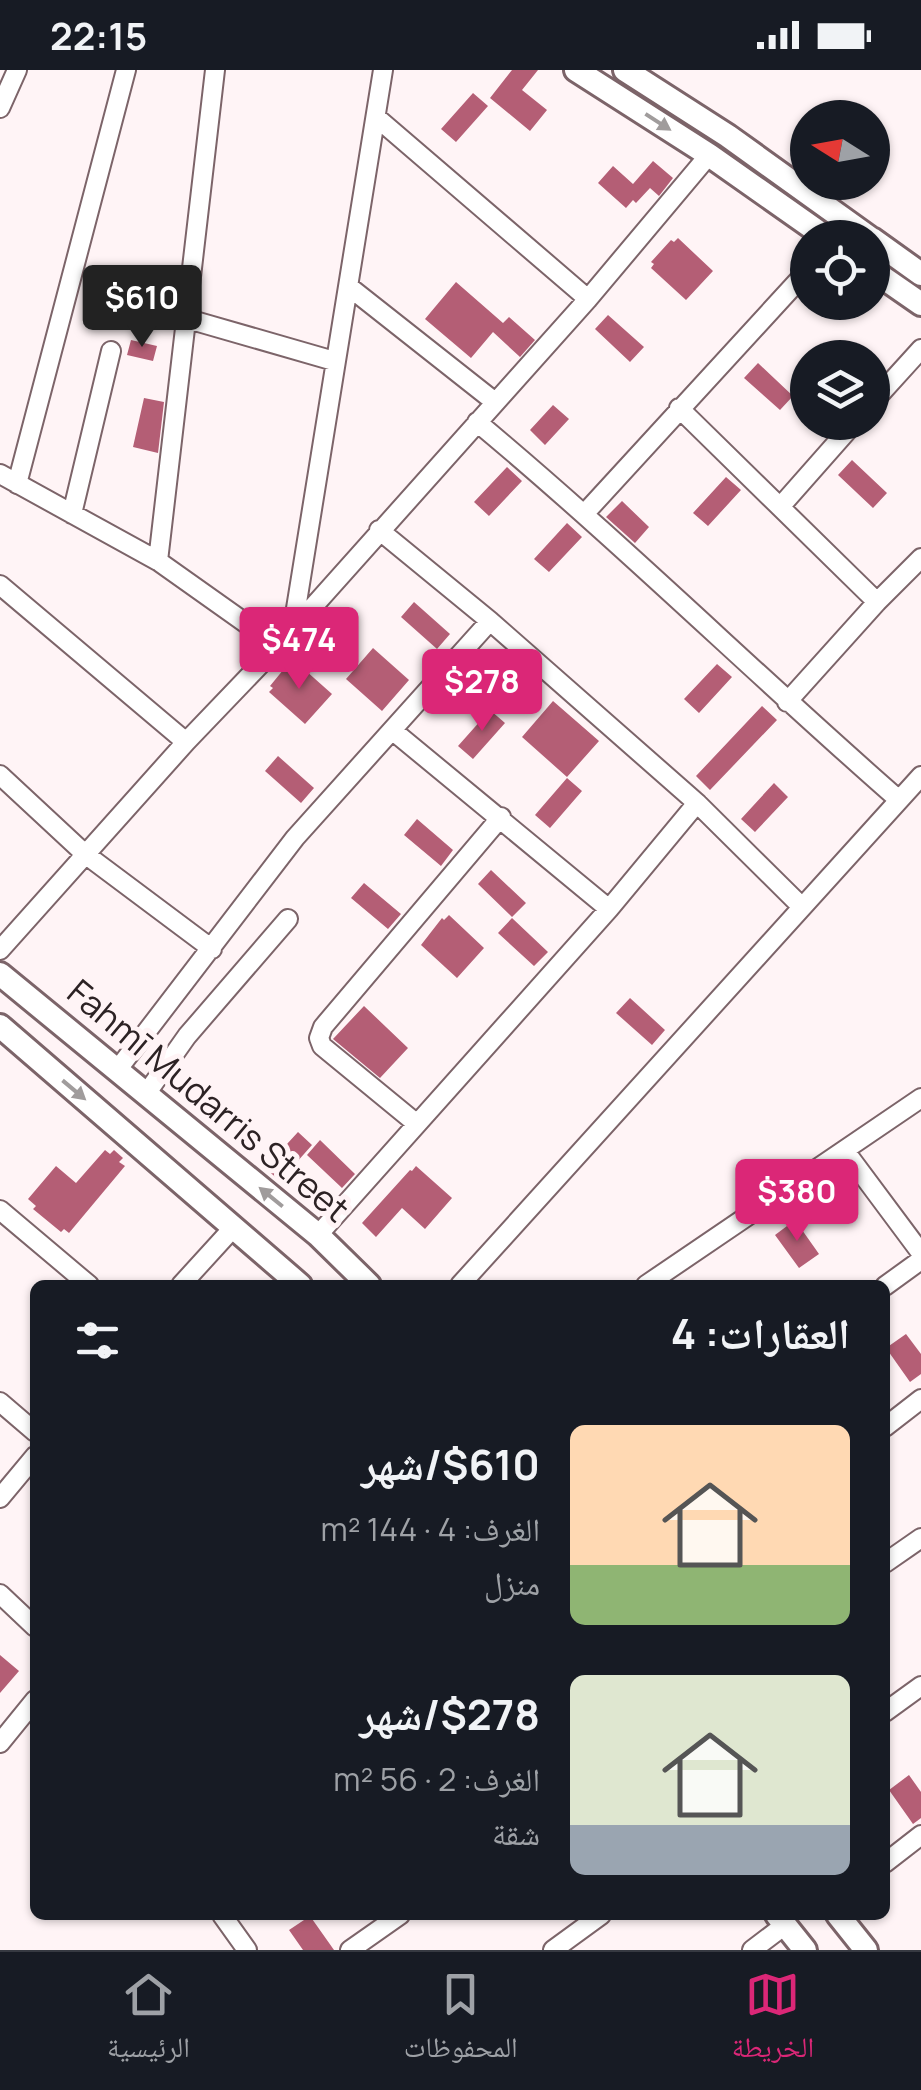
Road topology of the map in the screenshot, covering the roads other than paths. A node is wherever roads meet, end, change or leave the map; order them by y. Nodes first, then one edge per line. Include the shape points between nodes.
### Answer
1 (17, 70) edge
2 (126, 70) edge
3 (215, 70) edge
4 (383, 70) edge
5 (624, 70) edge
6 (591, 74) edge
7 (0, 108) edge
8 (376, 117) junction
9 (710, 155) junction
10 (801, 220) edge
11 (846, 220) edge
12 (890, 252) edge
13 (921, 274) edge
14 (890, 282) edge
15 (348, 286) junction
16 (790, 289) edge
17 (588, 299) junction
18 (921, 304) edge
19 (188, 319) junction
20 (921, 349) edge
21 (111, 351) dead end
22 (334, 361) junction
23 (890, 383) edge
24 (495, 402) junction
25 (679, 408) junction
26 (476, 422) junction
27 (840, 440) edge
28 (0, 474) edge
29 (17, 484) junction
30 (780, 507) junction
31 (586, 512) junction
32 (72, 514) junction
33 (379, 530) junction
34 (921, 558) edge
35 (158, 561) junction
36 (0, 585) edge
37 (877, 602) junction
38 (490, 622) junction
39 (293, 628) junction
40 (278, 646) junction
41 (787, 702) junction
42 (392, 730) junction
43 (186, 742) junction
44 (0, 775) edge
45 (921, 776) edge
46 (900, 800) junction
47 (697, 803) junction
48 (502, 817) junction
49 (85, 854) junction
50 (802, 907) junction
51 (608, 909) junction
52 (288, 920) dead end
53 (212, 949) junction
54 (0, 950) edge
55 (0, 974) edge
56 (0, 1026) edge
57 (118, 1069) junction
58 (146, 1094) junction
59 (921, 1098) edge
60 (417, 1124) junction
61 (185, 1127) junction
62 (845, 1151) junction
63 (158, 1160) junction
64 (0, 1210) edge
65 (234, 1228) junction
66 (318, 1235) junction
67 (921, 1256) edge
68 (83, 1280) edge
69 (186, 1280) edge
70 (294, 1280) edge
71 (364, 1280) edge
72 (465, 1280) edge
73 (653, 1280) edge
74 (890, 1282) edge
75 (921, 1399) edge
76 (0, 1402) edge
77 (890, 1422) edge
78 (30, 1428) edge
79 (30, 1462) edge
80 (0, 1498) edge
81 (921, 1538) edge
82 (890, 1560) edge
83 (0, 1594) edge
84 (30, 1623) edge
85 (921, 1686) edge
86 (30, 1706) edge
87 (890, 1708) edge
88 (0, 1743) edge
89 (921, 1836) edge
90 (890, 1859) edge
91 (226, 1920) edge
92 (393, 1920) edge
93 (594, 1920) edge
94 (781, 1920) edge
95 (842, 1920) edge
96 (247, 1950) edge
97 (350, 1950) edge
98 (553, 1950) edge
99 (752, 1950) edge
100 (805, 1950) edge
101 (866, 1950) edge

1 - 7 street
2 - 29 street
3 - 19 street
4 - 8 street
5 - 11 street
6 -> 9 street
8 - 15 street
8 - 17 street
9 - 10 street
9 - 17 street
12 - 13 street
14 - 18 street
15 - 22 street
15 - 24 street
16 - 25 street
17 - 24 street
19 - 22 street
19 - 35 street
20 - 23 street
21 - 32 street
22 - 39 street
24 - 26 street
25 - 30 street
25 - 31 street
26 - 31 street
26 - 33 street
27 - 30 street
28 - 29 street
29 - 32 street
30 - 37 street
31 - 41 street
32 - 35 street
33 - 38 street
33 - 39 street
34 - 37 street
35 - 40 street
36 - 43 street
37 - 41 street
38 - 42 street
38 - 47 street
39 - 40 street
40 - 43 street
41 - 46 street
42 - 48 street
42 - 53 street via 295,838
43 - 49 street
44 - 49 street
45 - 46 street
46 - 50 street
47 - 50 street
47 - 51 street
48 - 51 street
48 - 60 street via 319,1038
49 - 53 street
49 - 54 street
50 - 72 street
51 - 60 street
52 - 58 street
53 - 57 street
55 - 57 street, Fahmī Mudarris Street
56 -> 63 street
57 - 58 street, Fahmī Mudarris Street
58 - 61 street, Fahmī Mudarris Street
59 - 62 street
60 - 66 street
61 - 63 street
66 -> 61 street, Fahmī Mudarris Street
62 - 67 street
62 - 73 street
63 - 65 street
64 - 68 street
65 - 69 street
65 - 70 street
66 - 71 street, Fahmī Mudarris Street
67 - 74 street
75 - 77 street
76 - 78 street
79 - 80 street
81 - 82 street
83 - 84 street
85 - 87 street
86 - 88 street
89 - 90 street
91 - 96 street
92 - 97 street
93 - 98 street
94 - 99 street
94 - 100 street
95 - 101 street

